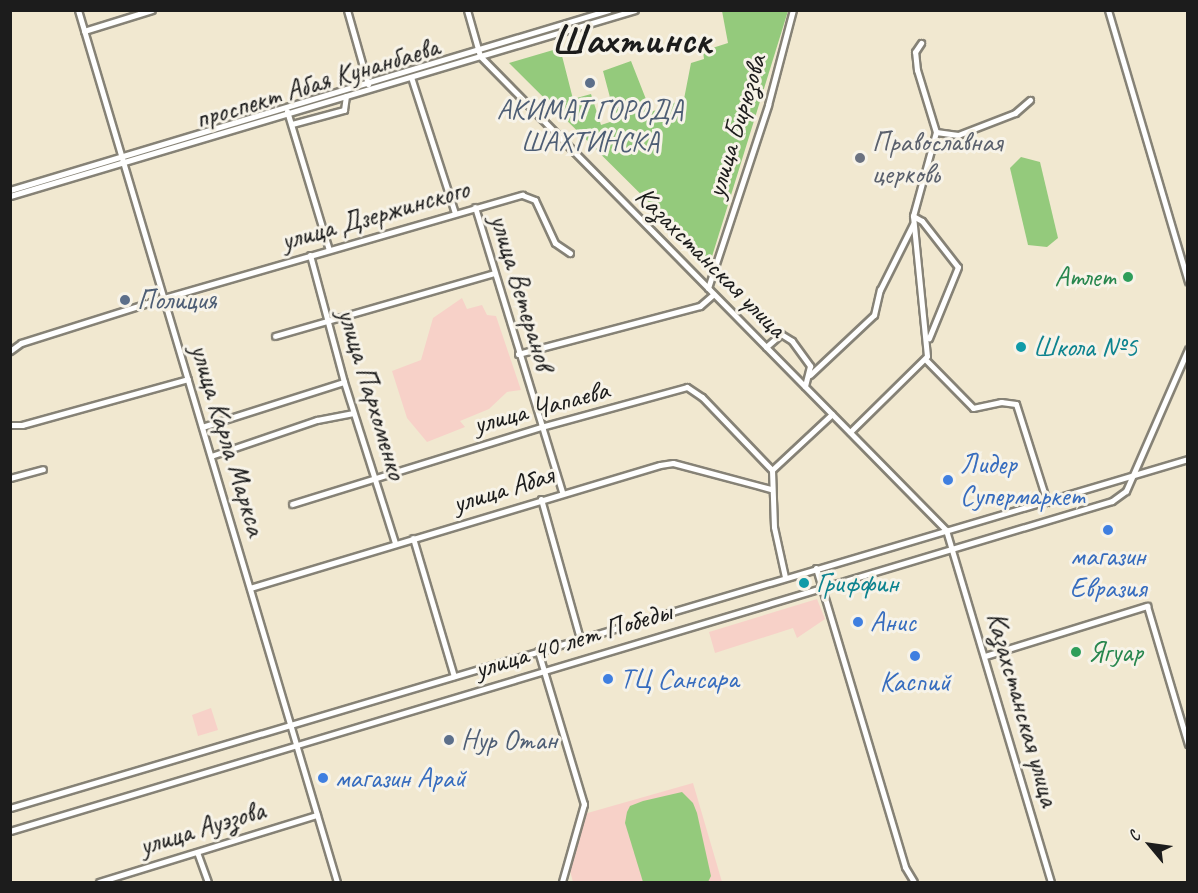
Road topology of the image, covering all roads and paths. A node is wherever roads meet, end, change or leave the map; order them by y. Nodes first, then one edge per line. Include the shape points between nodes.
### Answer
1 (78, 10) edge
2 (152, 10) edge
3 (347, 10) edge
4 (467, 10) edge
5 (609, 10) edge
6 (793, 10) edge
7 (1108, 10) edge
8 (633, 11) edge
9 (84, 31) junction
10 (921, 43) dead end
11 (478, 49) junction
12 (480, 56) junction
13 (411, 77) junction
14 (368, 84) junction
15 (346, 96) junction
16 (1030, 100) dead end
17 (287, 111) junction
18 (292, 124) junction
19 (936, 132) junction
20 (121, 160) junction
21 (10, 190) edge
22 (10, 196) edge
23 (474, 207) junction
24 (455, 213) junction
25 (913, 216) junction
26 (913, 224) junction
27 (329, 250) junction
28 (570, 253) dead end
29 (309, 255) junction
30 (494, 273) junction
31 (1188, 281) edge
32 (708, 288) junction
33 (714, 294) junction
34 (164, 298) junction
35 (327, 320) junction
36 (275, 336) dead end
37 (928, 339) junction
38 (766, 347) junction
39 (1188, 349) edge
40 (10, 351) edge
41 (518, 354) junction
42 (926, 360) junction
43 (810, 375) junction
44 (188, 379) junction
45 (344, 382) junction
46 (805, 386) junction
47 (353, 413) junction
48 (832, 414) junction
49 (10, 425) edge
50 (541, 426) junction
51 (202, 427) junction
52 (850, 432) junction
53 (211, 456) junction
54 (1188, 459) edge
55 (43, 470) dead end
56 (772, 470) junction
57 (1134, 473) junction
58 (374, 477) junction
59 (10, 478) edge
60 (771, 489) junction
61 (562, 492) junction
62 (541, 499) junction
63 (1047, 501) junction
64 (292, 504) dead end
65 (946, 530) junction
66 (413, 538) junction
67 (396, 543) junction
68 (953, 548) junction
69 (816, 568) junction
70 (785, 577) junction
71 (821, 587) junction
72 (250, 588) junction
73 (580, 639) junction
74 (538, 651) junction
75 (985, 656) junction
76 (544, 670) junction
77 (454, 676) junction
78 (290, 725) junction
79 (1188, 744) edge
80 (297, 745) junction
81 (10, 808) edge
82 (317, 815) junction
83 (10, 831) edge
84 (197, 852) junction
85 (99, 882) edge
86 (208, 882) edge
87 (337, 882) edge
88 (562, 882) edge
89 (914, 882) edge
90 (1051, 882) edge

1 - 9 street, улица Карла Маркса
2 - 9 street
3 - 14 street
4 - 11 street, Казахстанская улица
5 - 11 street, проспект Абая Кунанбаева
6 - 32 street, улица Бирюзова via 768,105
7 - 31 street
8 - 12 street, проспект Абая Кунанбаева
9 - 20 street, улица Карла Маркса
10 - 19 street via 915,52 917,70
11 - 12 street, Казахстанская улица
11 - 14 street, проспект Абая Кунанбаева
12 - 13 street, проспект Абая Кунанбаева
12 - 32 street, Казахстанская улица
13 - 15 street, проспект Абая Кунанбаева
13 - 24 street, улица Ветеранов
14 - 17 street, проспект Абая Кунанбаева
15 - 17 street, проспект Абая Кунанбаева
15 - 18 street via 345,110
16 - 19 street via 1015,113 958,135
17 - 18 street
17 - 20 street, проспект Абая Кунанбаева
18 - 27 street
19 - 25 street
20 - 21 street, проспект Абая Кунанбаева
20 - 22 street, проспект Абая Кунанбаева
20 - 34 street, улица Карла Маркса
23 - 24 street, улица Дзержинского
23 - 28 street, улица Дзержинского via 530,196 555,243
23 - 30 street, улица Ветеранов
24 - 27 street, улица Дзержинского
25 - 26 street
25 - 37 street via 922,221 958,267
26 - 37 street
26 - 43 street via 880,290 874,315
27 - 29 street, улица Дзержинского
29 - 34 street, улица Дзержинского
29 - 35 street, улица Пархоменко
30 - 35 street
30 - 41 street, улица Ветеранов
32 - 33 street, Казахстанская улица
33 - 38 street, Казахстанская улица
33 - 41 street via 700,306
34 - 40 street, улица Дзержинского via 21,343
34 - 44 street, улица Карла Маркса
35 - 36 street
35 - 45 street, улица Пархоменко
37 - 42 street
38 - 43 street via 777,336 785,336 804,356
38 - 46 street, Казахстанская улица
39 - 57 street
41 - 50 street, улица Ветеранов
42 - 52 street
42 - 63 street via 973,408 1000,402 1016,404
43 - 46 street
44 - 49 street via 22,426
44 - 51 street, улица Карла Маркса
45 - 47 street, улица Пархоменко
45 - 51 street
46 - 48 street, Казахстанская улица
47 - 53 street via 326,417
47 - 58 street, улица Пархоменко
48 - 52 street, Казахстанская улица
48 - 56 street
50 - 56 street, улица Чапаева via 687,387 702,397
50 - 58 street, улица Чапаева
50 - 61 street, улица Ветеранов
51 - 53 street, улица Карла Маркса
52 - 65 street, Казахстанская улица
53 - 72 street, улица Карла Маркса
54 - 57 street, улица 40 лет Победы
55 - 59 street
56 - 60 street
57 - 63 street, улица 40 лет Победы
57 - 68 street, улица 40 лет Победы via 1126,491 1112,501
58 - 64 street, улица Чапаева
58 - 67 street, улица Пархоменко
60 - 61 street, улица Абая via 673,464
60 - 70 street via 774,527
61 - 62 street, улица Абая
62 - 66 street, улица Абая
62 - 73 street
63 - 65 street, улица 40 лет Победы
65 - 68 street, Казахстанская улица
65 - 69 street, улица 40 лет Победы
66 - 67 street, улица Абая
66 - 77 street
67 - 72 street, улица Абая
68 - 71 street, улица 40 лет Победы
68 - 75 street, Казахстанская улица
69 - 70 street, улица 40 лет Победы
69 - 71 street
70 - 73 street, улица 40 лет Победы
71 - 76 street, улица 40 лет Победы
71 - 89 street via 904,867
72 - 78 street, улица Карла Маркса
73 - 74 street, улица 40 лет Победы
74 - 76 street
74 - 77 street, улица 40 лет Победы
75 - 79 street via 1148,606
75 - 90 street, Казахстанская улица
76 - 80 street, улица 40 лет Победы
76 - 88 street via 584,804
77 - 78 street, улица 40 лет Победы
78 - 80 street, улица Карла Маркса
78 - 81 street, улица 40 лет Победы
80 - 82 street, улица Карла Маркса
80 - 83 street, улица 40 лет Победы
82 - 84 street, улица Ауэзова
82 - 87 street, улица Карла Маркса
84 - 85 street, улица Ауэзова
84 - 86 street

